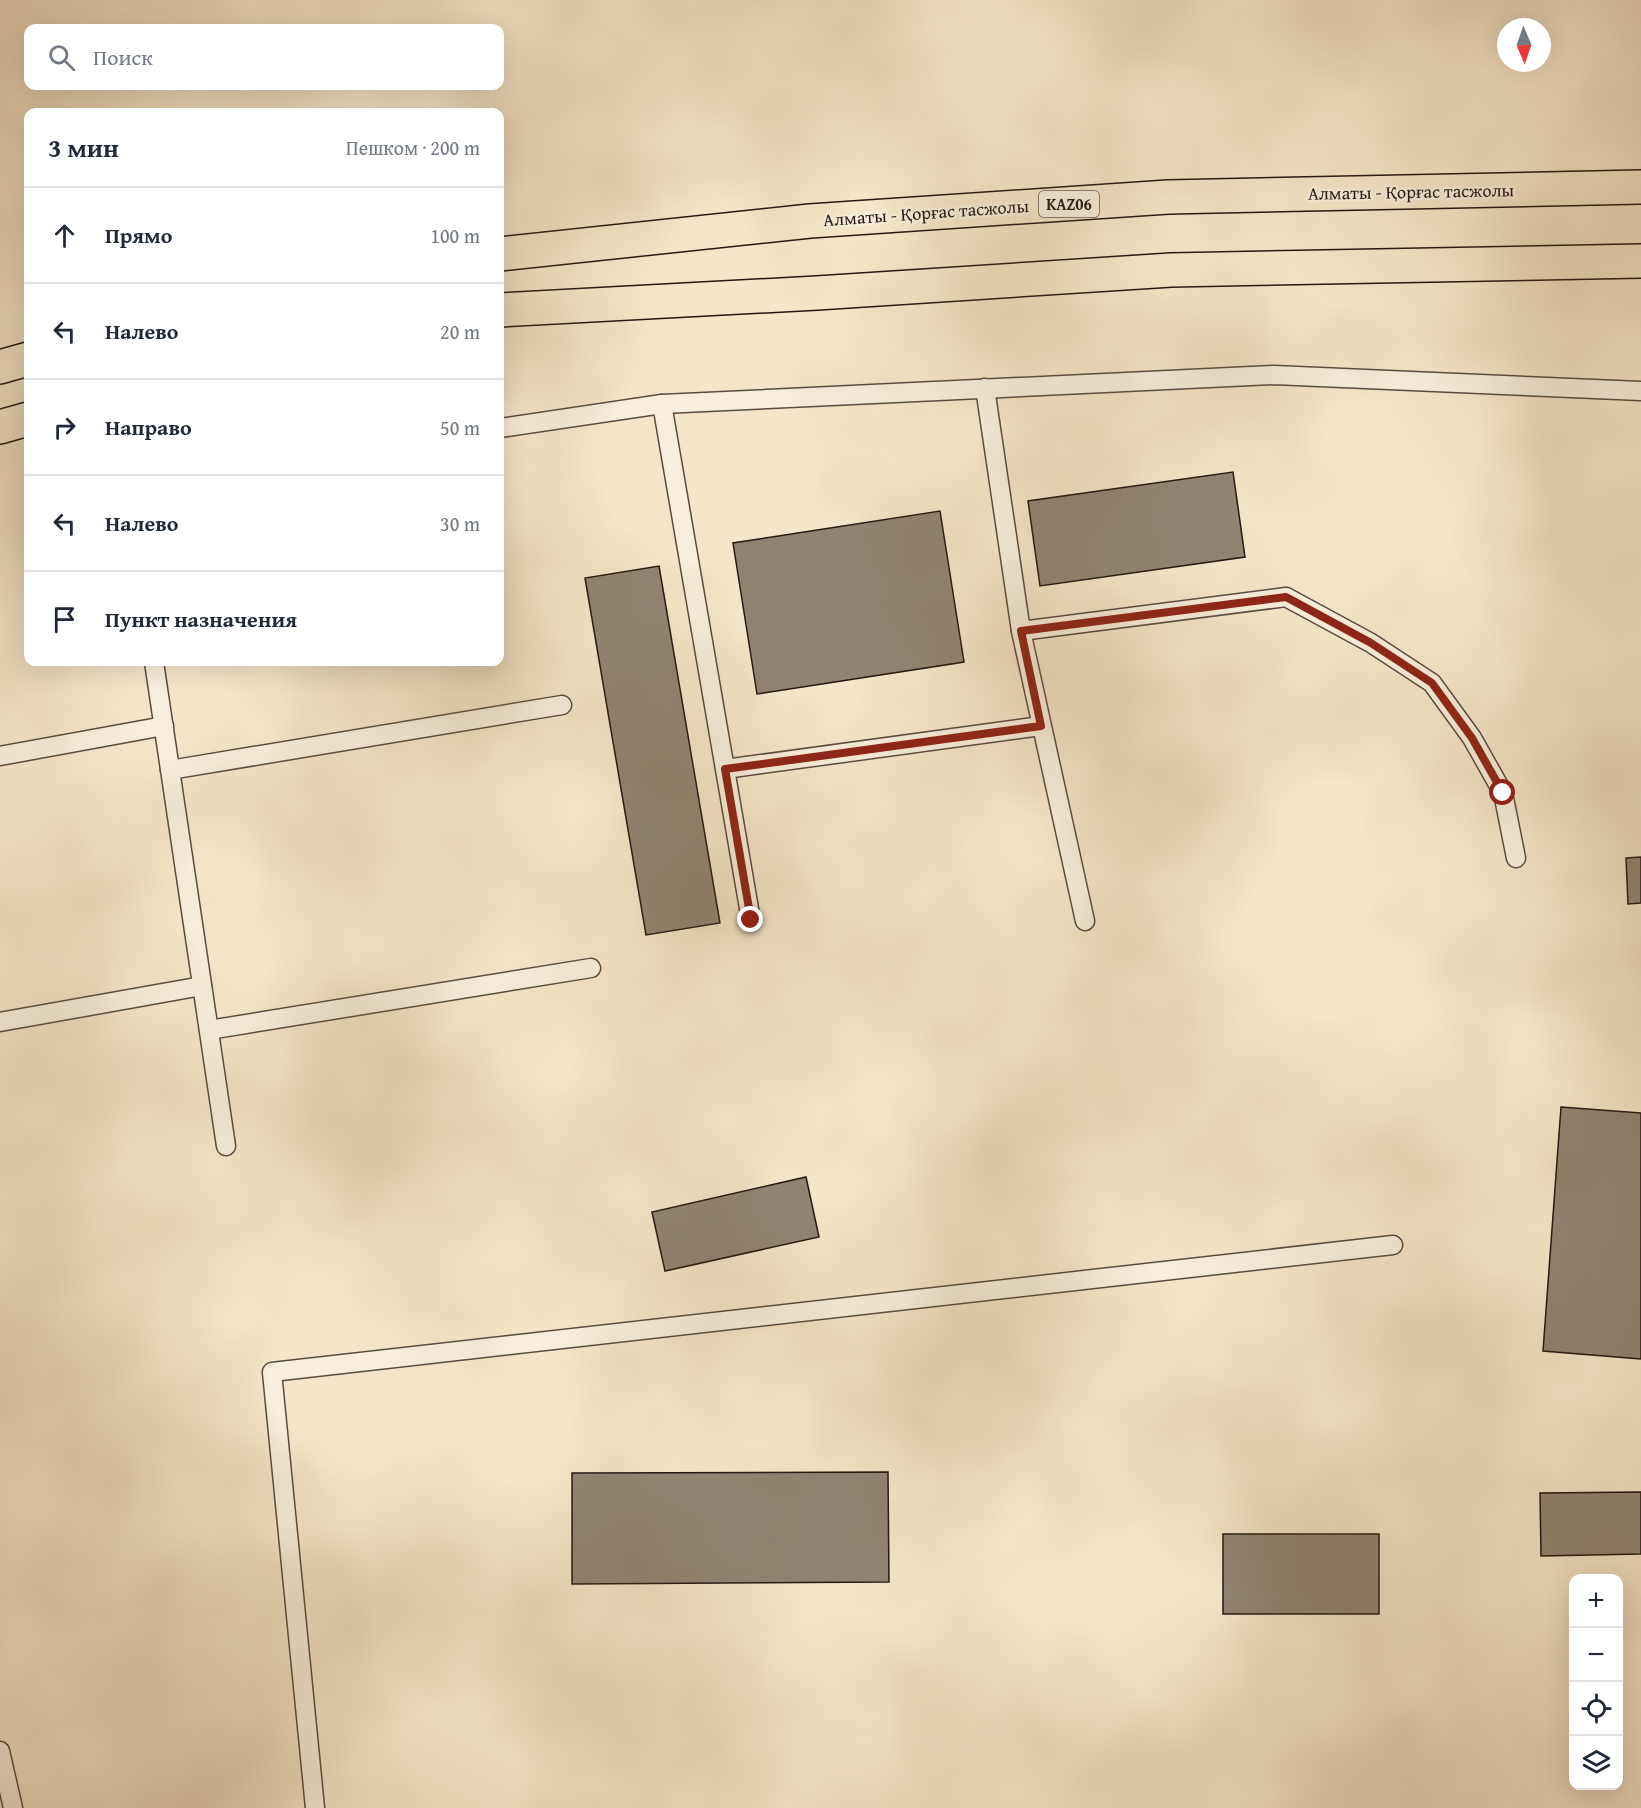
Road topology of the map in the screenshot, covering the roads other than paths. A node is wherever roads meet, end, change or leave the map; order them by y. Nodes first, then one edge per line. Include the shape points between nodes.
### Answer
1 (1641, 187) edge
2 (504, 254) edge
3 (1641, 261) edge
4 (504, 310) edge
5 (24, 359) edge
6 (0, 367) edge
7 (985, 388) junction
8 (1641, 391) edge
9 (662, 404) junction
10 (24, 420) edge
11 (0, 427) edge
12 (504, 427) edge
13 (1021, 631) junction
14 (155, 666) edge
15 (562, 705) dead end
16 (164, 726) junction
17 (1041, 726) junction
18 (0, 756) edge
19 (725, 769) junction
20 (170, 770) junction
21 (1516, 858) dead end
22 (751, 920) dead end
23 (1085, 921) dead end
24 (591, 968) dead end
25 (202, 986) junction
26 (0, 1022) edge
27 (209, 1030) junction
28 (226, 1146) dead end
29 (1393, 1245) dead end
30 (0, 1750) edge
31 (13, 1808) edge
32 (315, 1808) edge

1 - 2 highway, Алматы - Қорғас тасжолы / KAZ06 via 1168,197 810,221
3 - 4 highway via 1171,270
5 - 6 highway
7 - 8 lane via 1274,375
7 - 9 lane
7 - 13 lane
9 - 12 lane
9 - 19 lane
10 - 11 highway
13 - 17 lane
13 - 21 lane via 1286,597 1371,643 1432,683 1472,738 1503,793
14 - 16 lane
15 - 20 lane
16 - 18 lane
16 - 20 lane
17 - 19 lane
17 - 23 lane
19 - 22 lane
20 - 25 lane
24 - 27 lane
25 - 26 lane
25 - 27 lane
27 - 28 lane
29 - 32 lane via 272,1372
30 - 31 lane

